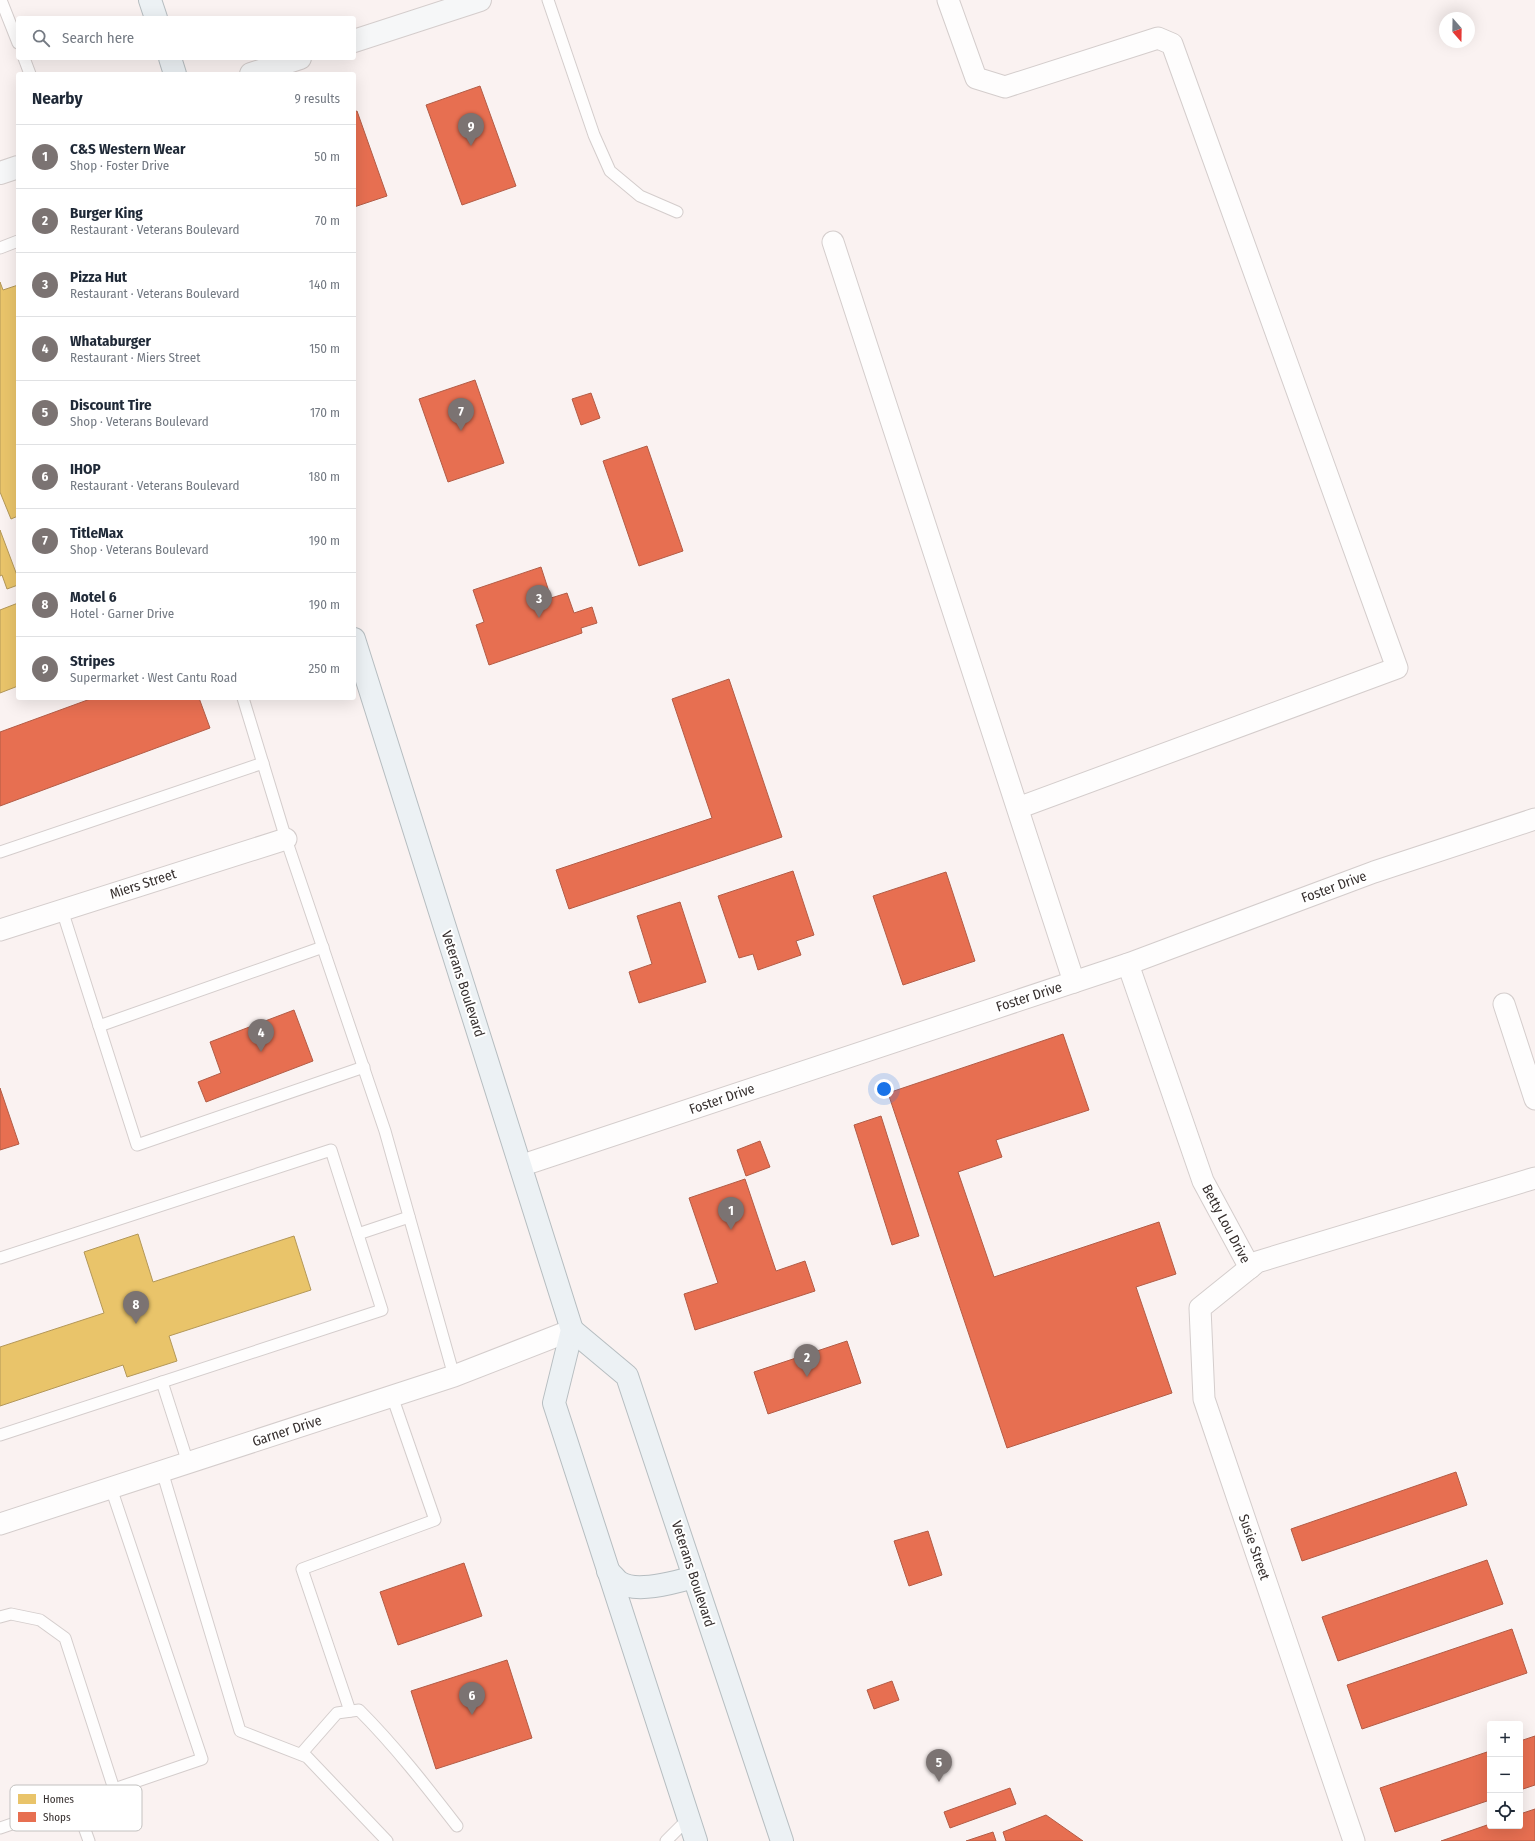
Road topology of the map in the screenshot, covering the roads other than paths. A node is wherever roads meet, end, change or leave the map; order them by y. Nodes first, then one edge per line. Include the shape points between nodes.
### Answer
1 (1, 0) edge
2 (150, 0) edge
3 (480, 0) edge
4 (548, 0) edge
5 (948, 0) edge
6 (155, 16) edge
7 (16, 38) edge
8 (356, 40) edge
9 (25, 60) edge
10 (171, 60) edge
11 (294, 60) edge
12 (29, 72) edge
13 (174, 72) edge
14 (256, 72) edge
15 (16, 168) edge
16 (0, 173) edge
17 (677, 212) dead end
18 (16, 242) edge
19 (833, 242) dead end
20 (0, 248) edge
21 (356, 645) edge
22 (244, 700) edge
23 (263, 762) junction
24 (1018, 808) junction
25 (1535, 819) edge
26 (286, 839) junction
27 (0, 852) edge
28 (62, 910) junction
29 (0, 930) edge
30 (323, 947) junction
31 (1128, 964) junction
32 (1074, 982) junction
33 (1504, 1004) dead end
34 (99, 1026) junction
35 (364, 1067) junction
36 (1535, 1099) edge
37 (520, 1166) junction
38 (1535, 1178) edge
39 (409, 1217) junction
40 (358, 1234) junction
41 (0, 1258) edge
42 (1250, 1268) junction
43 (572, 1330) junction
44 (454, 1376) junction
45 (162, 1382) junction
46 (392, 1396) junction
47 (0, 1435) edge
48 (188, 1463) junction
49 (162, 1471) junction
50 (111, 1488) junction
51 (0, 1524) edge
52 (608, 1571) junction
53 (694, 1577) junction
54 (0, 1617) edge
55 (350, 1711) junction
56 (301, 1754) junction
57 (113, 1785) edge
58 (126, 1785) edge
59 (688, 1818) junction
60 (10, 1825) edge
61 (457, 1826) dead end
62 (0, 1828) edge
63 (85, 1831) edge
64 (89, 1841) edge
65 (387, 1841) edge
66 (666, 1841) edge
67 (696, 1841) edge
68 (782, 1841) edge
69 (1354, 1841) edge

1 - 7 lane
2 - 6 main road
3 - 8 street
4 - 17 lane via 594,135 610,171 640,196
5 - 24 street via 976,78 1005,88 1158,38 1172,44 1397,668
9 - 12 lane
10 - 13 main road
11 - 14 street
15 - 16 street
18 - 20 lane
19 - 24 street
21 - 37 main road, Veterans Boulevard
22 - 23 lane
23 - 26 lane
23 - 27 lane
24 - 32 street
25 - 31 street, Foster Drive via 1374,872
26 - 28 street, Miers Street
26 - 30 lane
28 - 29 street, Miers Street
28 - 34 lane
30 - 34 lane
30 - 35 lane
31 - 32 street, Foster Drive
31 - 42 street, Betty Lou Drive via 1203,1181
32 - 37 street, Foster Drive
33 - 36 street
34 - 35 lane via 137,1145
35 - 39 lane
37 - 43 main road, Veterans Boulevard
38 - 42 street, Betty Lou Drive via 1257,1262
39 - 40 lane
39 - 44 lane
40 - 41 lane via 331,1150
40 - 45 lane via 382,1310
42 - 69 street, Susie Street via 1200,1308 1204,1399
43 - 44 street, Garner Drive
43 - 52 main road via 554,1403
43 - 53 main road, Veterans Boulevard via 627,1376
44 - 46 street, Garner Drive
45 - 47 lane
45 - 48 lane
46 - 48 street, Garner Drive
46 - 55 lane via 435,1520 302,1569
48 - 49 street, Garner Drive
49 - 50 street, Garner Drive
49 - 56 lane via 240,1731
50 - 51 street, Garner Drive
50 - 58 lane via 202,1759
52 - 53 main road via 620,1583 639,1587 662,1586
52 - 59 main road
53 - 68 main road, Veterans Boulevard
54 - 57 lane via 11,1614 40,1620 65,1638
55 - 56 lane via 337,1713
55 - 61 lane via 359,1710 376,1726
56 - 65 lane via 307,1757
59 - 66 lane
59 - 67 main road
60 - 62 lane
63 - 64 lane

